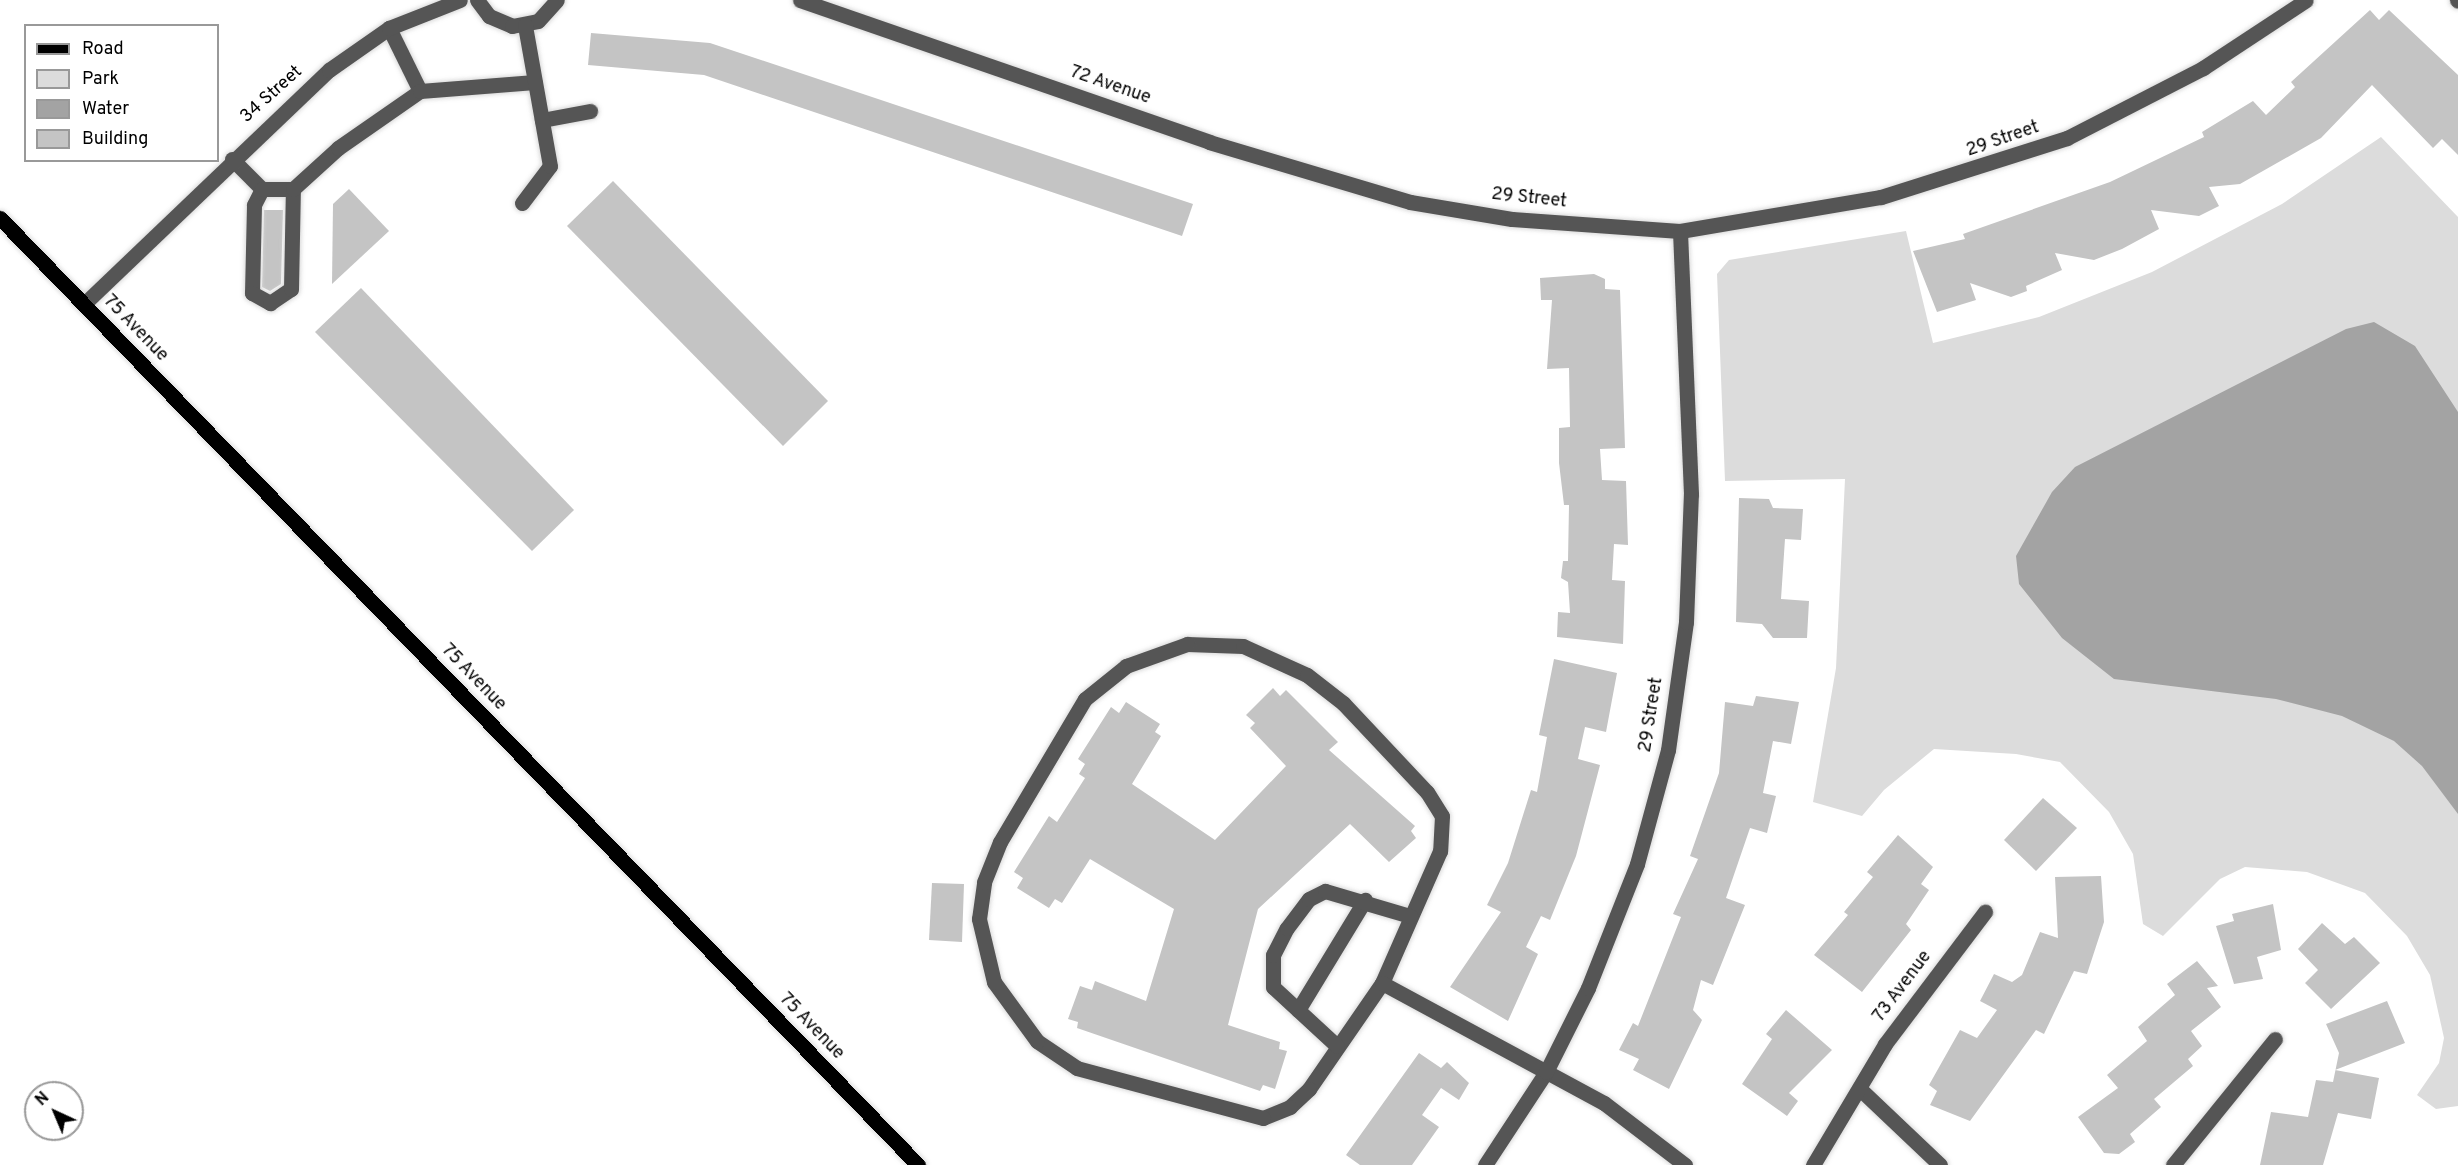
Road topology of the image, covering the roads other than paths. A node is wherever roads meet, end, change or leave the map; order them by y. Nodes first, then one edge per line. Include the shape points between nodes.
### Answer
1 (460, 0) edge
2 (477, 0) edge
3 (557, 0) edge
4 (800, 0) edge
5 (2306, 0) edge
6 (525, 25) junction
7 (389, 28) junction
8 (535, 82) junction
9 (420, 92) junction
10 (590, 111) dead end
11 (542, 120) junction
12 (232, 159) junction
13 (262, 189) junction
14 (293, 189) junction
15 (1410, 202) joint
16 (522, 203) dead end
17 (0, 218) edge
18 (1680, 231) junction
19 (84, 304) junction
20 (1365, 900) junction
21 (1985, 912) dead end
22 (1410, 916) junction
23 (1382, 983) junction
24 (1298, 1010) junction
25 (2275, 1039) dead end
26 (1337, 1046) junction
27 (1546, 1072) junction
28 (1861, 1090) junction
29 (918, 1165) edge
30 (1485, 1165) edge
31 (1684, 1165) edge
32 (1813, 1165) edge
33 (1940, 1165) edge
34 (2173, 1165) edge

1 - 7 street, 34 Street
2 - 6 street via 500,23
3 - 6 street via 549,13
4 - 15 street, 72 Avenue via 1209,142
5 - 18 street, 29 Street via 2203,68 2067,138 1881,197
6 - 8 street
7 - 9 street
7 - 12 street, 34 Street via 329,70
8 - 9 street
8 - 11 street
9 - 14 street via 338,148
10 - 11 street
11 - 16 street via 549,166
12 - 13 street
12 - 19 street, 34 Street
13 - 14 street
13 - 14 street via 254,205 252,293 270,303 291,289
15 - 18 street, 29 Street via 1512,219
17 - 19 main road, 75 Avenue
18 - 27 street, 29 Street via 1691,494 1686,622 1668,750 1636,864 1588,988
19 - 29 main road, 75 Avenue
20 - 22 street
20 - 24 street
20 - 24 street via 1325,891 1309,899 1287,928 1271,971 1273,987
21 - 28 street, 73 Avenue via 1885,1044
22 - 23 street
22 - 26 street via 1440,851 1442,816 1435,802 1343,703 1282,660 1243,646 1206,643 1168,648 1102,682 1071,719 1000,842 980,910 988,967 1025,1029 1077,1068 1263,1118 1290,1107
23 - 26 street
23 - 27 street
24 - 26 street
25 - 34 street
27 - 30 street, 29 Street
27 - 31 street via 1604,1102
28 - 32 street, 73 Avenue
28 - 33 street

